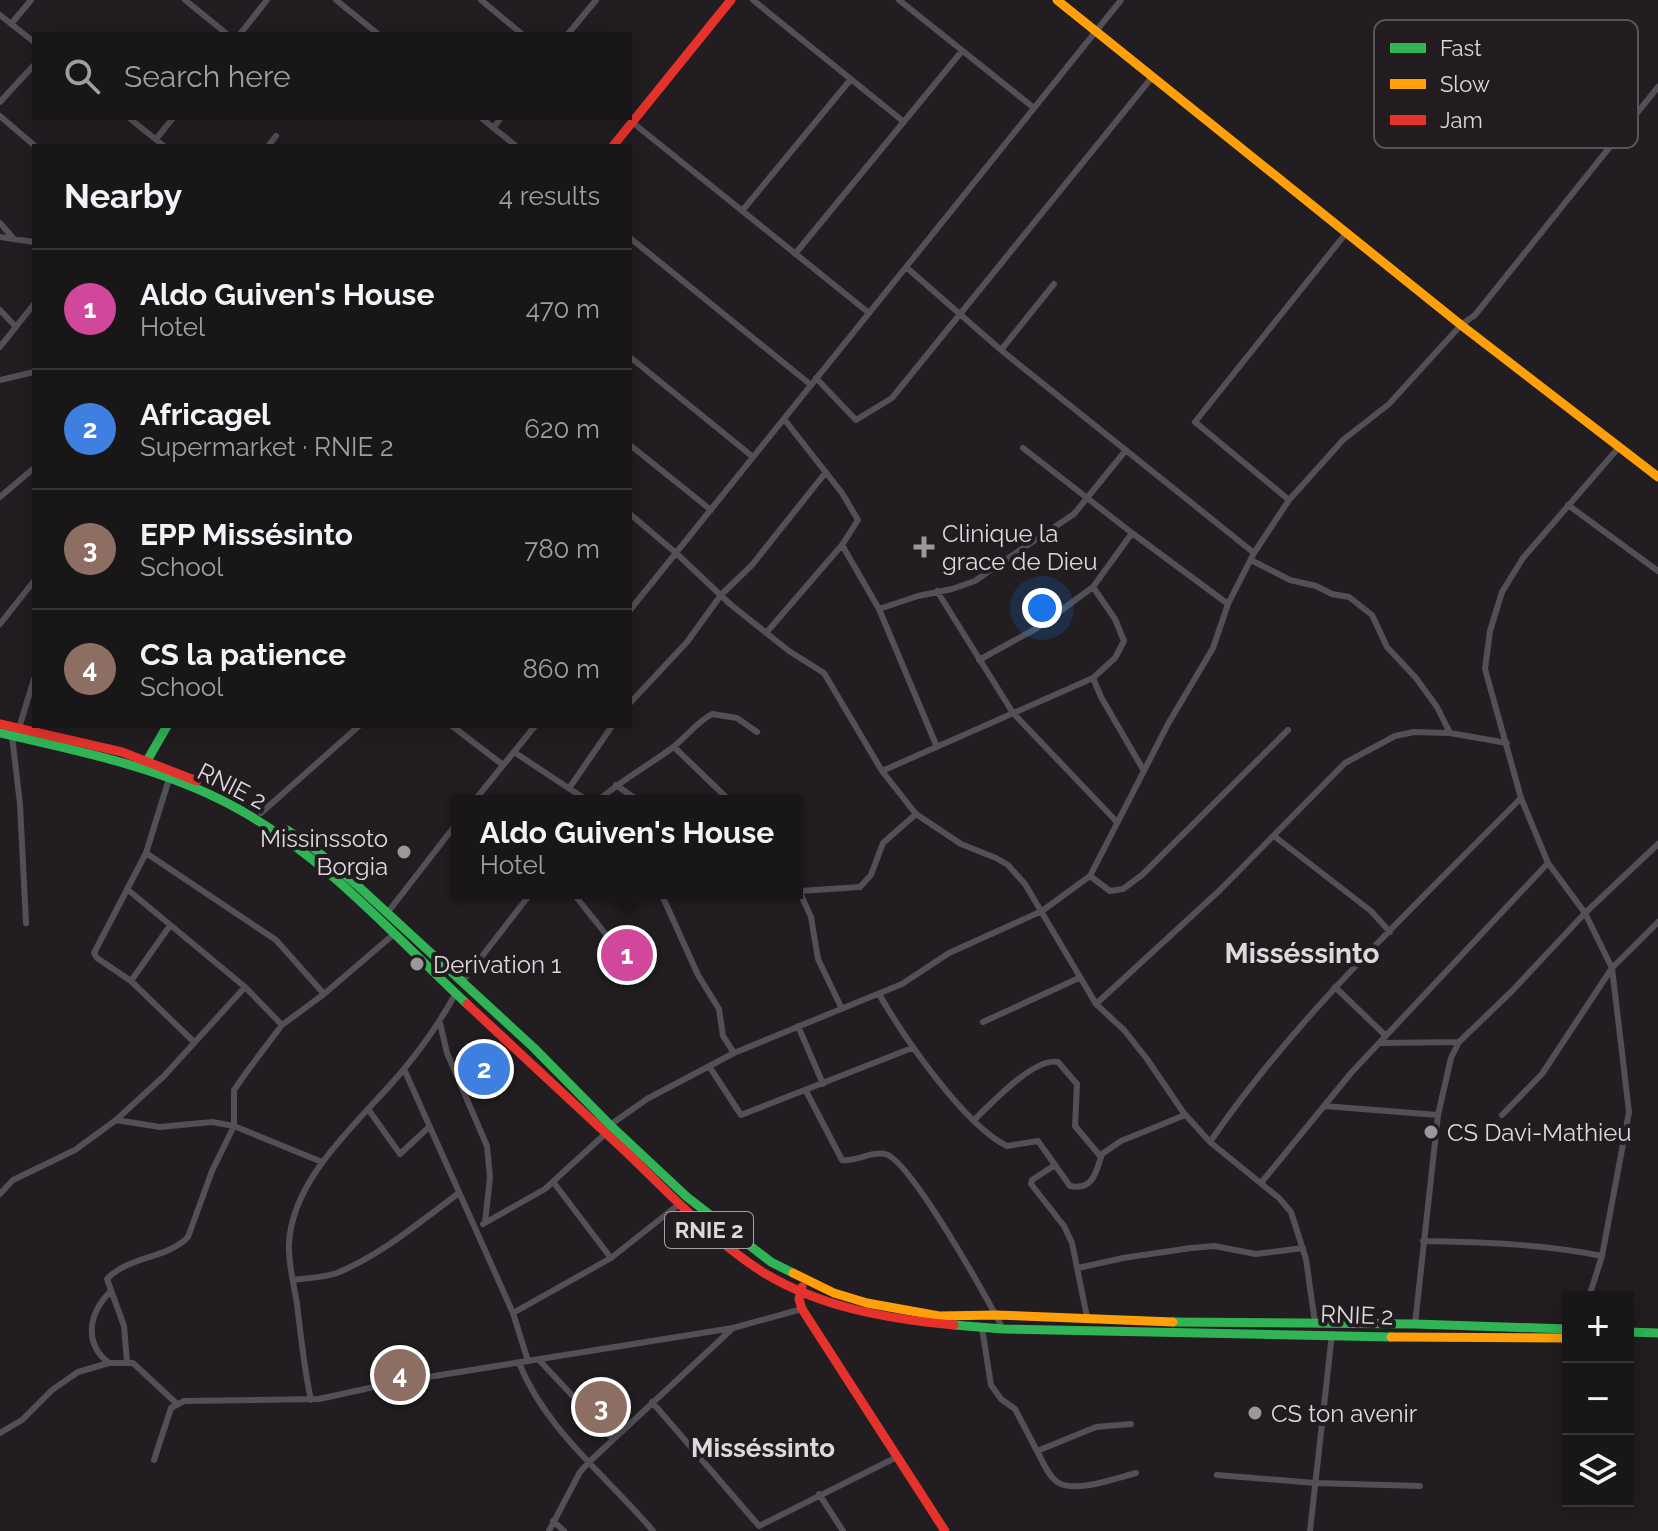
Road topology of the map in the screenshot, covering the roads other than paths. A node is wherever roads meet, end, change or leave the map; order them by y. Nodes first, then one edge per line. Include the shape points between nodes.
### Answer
1 (31, 0) edge
2 (185, 0) edge
3 (267, 0) edge
4 (336, 0) edge
5 (596, 0) edge
6 (731, 0) edge
7 (753, 0) edge
8 (899, 0) edge
9 (1057, 0) edge
10 (1121, 0) edge
11 (487, 2) edge
12 (0, 15) edge
13 (11, 24) junction
14 (1096, 31) junction
15 (225, 32) edge
16 (242, 32) edge
17 (376, 32) edge
18 (520, 32) edge
19 (570, 32) edge
20 (32, 40) edge
21 (962, 51) junction
22 (32, 67) edge
23 (1153, 76) junction
24 (851, 79) junction
25 (1658, 87) edge
26 (0, 102) edge
27 (1034, 108) junction
28 (1638, 112) edge
29 (0, 116) edge
30 (131, 120) edge
31 (172, 120) edge
32 (483, 120) edge
33 (499, 120) edge
34 (632, 122) junction
35 (904, 122) junction
36 (493, 128) junction
37 (276, 136) dead end
38 (33, 144) edge
39 (160, 144) edge
40 (270, 144) edge
41 (513, 144) edge
42 (615, 144) edge
43 (1609, 148) edge
44 (742, 211) junction
45 (0, 223) edge
46 (1347, 232) junction
47 (0, 237) edge
48 (14, 239) junction
49 (632, 240) edge
50 (32, 242) edge
51 (795, 254) junction
52 (906, 267) junction
53 (1054, 284) dead end
54 (32, 307) edge
55 (0, 310) edge
56 (869, 313) junction
57 (958, 314) junction
58 (1461, 325) junction
59 (16, 327) junction
60 (0, 347) edge
61 (1001, 350) junction
62 (632, 359) edge
63 (32, 372) edge
64 (816, 378) junction
65 (0, 380) edge
66 (811, 385) junction
67 (784, 419) junction
68 (1620, 446) junction
69 (632, 447) edge
70 (1023, 448) dead end
71 (1126, 450) junction
72 (753, 457) junction
73 (32, 470) edge
74 (826, 472) junction
75 (1658, 477) edge
76 (0, 497) edge
77 (1089, 497) junction
78 (1289, 500) junction
79 (1568, 505) junction
80 (711, 510) junction
81 (632, 516) edge
82 (1132, 533) junction
83 (842, 545) junction
84 (676, 553) junction
85 (1252, 556) junction
86 (1658, 571) edge
87 (32, 584) edge
88 (1093, 587) junction
89 (937, 591) junction
90 (721, 595) junction
91 (1228, 604) junction
92 (632, 608) edge
93 (879, 609) junction
94 (0, 624) edge
95 (766, 633) junction
96 (979, 660) junction
97 (1093, 678) junction
98 (32, 685) edge
99 (632, 701) edge
100 (1013, 713) junction
101 (0, 724) edge
102 (166, 728) edge
103 (357, 728) edge
104 (455, 728) edge
105 (533, 728) edge
106 (611, 728) edge
107 (1288, 730) dead end
108 (15, 732) junction
109 (757, 732) dead end
110 (0, 733) edge
111 (1450, 733) junction
112 (1507, 743) junction
113 (674, 747) junction
114 (937, 747) junction
115 (514, 752) junction
116 (145, 764) junction
117 (503, 765) junction
118 (882, 771) junction
119 (1144, 771) junction
120 (169, 779) junction
121 (616, 785) junction
122 (570, 787) junction
123 (479, 795) edge
124 (580, 795) edge
125 (605, 795) edge
126 (630, 795) edge
127 (724, 795) edge
128 (1521, 798) junction
129 (261, 813) junction
130 (916, 814) junction
131 (1117, 822) junction
132 (451, 831) edge
133 (1274, 836) junction
134 (1658, 844) edge
135 (146, 853) junction
136 (1548, 863) junction
137 (1090, 876) junction
138 (803, 888) edge
139 (127, 889) junction
140 (526, 899) edge
141 (578, 899) edge
142 (664, 899) edge
143 (802, 899) edge
144 (1042, 911) junction
145 (1585, 913) junction
146 (386, 914) junction
147 (1658, 922) edge
148 (26, 923) dead end
149 (169, 927) junction
150 (1390, 932) junction
151 (394, 934) junction
152 (616, 947) dead end
153 (1612, 968) junction
154 (1079, 978) junction
155 (131, 981) junction
156 (462, 982) junction
157 (245, 987) junction
158 (1335, 987) junction
159 (456, 993) junction
160 (324, 994) junction
161 (879, 994) junction
162 (1096, 1004) junction
163 (842, 1009) junction
164 (983, 1022) dead end
165 (440, 1023) junction
166 (282, 1025) junction
167 (798, 1026) junction
168 (1386, 1036) junction
169 (194, 1042) junction
170 (1459, 1042) junction
171 (1381, 1043) junction
172 (912, 1048) junction
173 (734, 1053) junction
174 (709, 1066) junction
175 (404, 1069) junction
176 (823, 1084) junction
177 (806, 1091) junction
178 (1324, 1106) junction
179 (368, 1109) junction
180 (1185, 1115) junction
181 (1438, 1115) junction
182 (1502, 1115) dead end
183 (116, 1120) junction
184 (974, 1120) junction
185 (234, 1126) junction
186 (429, 1127) junction
187 (608, 1130) junction
188 (1210, 1142) junction
189 (1101, 1157) junction
190 (322, 1162) junction
191 (1055, 1165) junction
192 (4, 1183) edge
193 (554, 1183) junction
194 (1261, 1183) junction
195 (459, 1193) junction
196 (0, 1194) edge
197 (679, 1204) junction
198 (485, 1223) junction
199 (476, 1228) junction
200 (1423, 1241) junction
201 (1303, 1248) junction
202 (1602, 1256) junction
203 (611, 1258) junction
204 (1078, 1268) junction
205 (293, 1280) junction
206 (803, 1285) junction
207 (1591, 1291) edge
208 (110, 1292) junction
209 (802, 1309) junction
210 (513, 1313) junction
211 (996, 1315) junction
212 (1087, 1320) junction
213 (1415, 1324) junction
214 (1315, 1325) junction
215 (1634, 1327) edge
216 (733, 1328) junction
217 (982, 1328) junction
218 (1003, 1329) junction
219 (1562, 1329) edge
220 (1634, 1332) edge
221 (1658, 1332) edge
222 (1332, 1334) junction
223 (1562, 1338) edge
224 (1634, 1339) edge
225 (1658, 1340) edge
226 (539, 1360) junction
227 (528, 1361) junction
228 (127, 1362) junction
229 (109, 1363) junction
230 (519, 1363) junction
231 (311, 1400) junction
232 (652, 1402) junction
233 (176, 1403) junction
234 (0, 1423) edge
235 (1131, 1424) dead end
236 (9, 1428) junction
237 (0, 1433) edge
238 (612, 1438) junction
239 (1037, 1451) junction
240 (897, 1457) junction
241 (154, 1460) dead end
242 (588, 1463) junction
243 (1136, 1473) dead end
244 (1217, 1475) dead end
245 (1315, 1483) junction
246 (1420, 1486) dead end
247 (819, 1494) junction
248 (553, 1521) junction
249 (761, 1528) edge
250 (549, 1531) edge
251 (564, 1531) edge
252 (653, 1531) edge
253 (843, 1531) edge
254 (945, 1531) edge
255 (1310, 1531) edge

1 - 13 street
2 - 15 street
3 - 16 street
4 - 17 street
5 - 19 street
6 - 34 main road
7 - 24 street
8 - 21 street
9 - 14 main road
10 - 14 street
11 - 18 street
12 - 13 street
13 - 20 street
14 - 23 main road
14 - 27 street
21 - 27 street
21 - 35 street
22 - 26 street
23 - 46 main road
23 - 57 street
24 - 35 street
24 - 44 street
25 - 28 street
27 - 52 street
29 - 38 street
30 - 39 street
31 - 39 street
32 - 36 street
33 - 36 street
34 - 42 main road
34 - 44 street
35 - 51 street
36 - 41 street
37 - 40 street
43 - 58 street via 1475,315
44 - 51 street
45 - 48 street
46 - 58 main road
46 - 78 street via 1195,422
47 - 48 street
48 - 50 street
49 - 66 street
51 - 56 street
52 - 56 street
52 - 57 street
53 - 61 street
54 - 59 street
55 - 59 street
56 - 64 street
57 - 61 street
57 - 64 street via 896,394 860,420
58 - 68 main road
58 - 78 street via 1389,404 1343,440
59 - 60 street
61 - 71 street
62 - 72 street
63 - 65 street
64 - 66 street
66 - 67 street
67 - 72 street
67 - 74 street
68 - 75 main road
68 - 79 street
69 - 80 street
70 - 77 street
71 - 77 street
71 - 85 street
72 - 80 street
73 - 76 street
74 - 83 street via 858,520
74 - 90 street via 752,565
77 - 82 street
77 - 89 street via 1061,524 975,581
78 - 85 street
79 - 86 street
79 - 112 street via 1523,558 1502,592 1490,631 1485,669
80 - 84 street
81 - 84 street
82 - 88 street
82 - 91 street
83 - 93 street
83 - 95 street
84 - 90 street
84 - 92 street
85 - 91 street
85 - 111 street via 1287,579 1349,597 1372,615 1387,647 1416,678
87 - 94 street
88 - 96 street via 1037,628
88 - 97 street via 1124,641 1115,658
89 - 93 street
89 - 96 street
90 - 95 street
90 - 99 street via 687,642
91 - 119 street via 1213,648
93 - 114 street
95 - 118 street via 824,673
96 - 100 street
97 - 100 street
97 - 119 street
98 - 108 street
100 - 114 street
100 - 131 street
101 - 108 main road, RNIE 2 / RNIE 2
102 - 116 main road
103 - 129 street
104 - 117 street
105 - 115 street
106 - 122 street
107 - 137 street via 1142,875 1123,889 1110,891
108 - 110 main road, RNIE 2 / RNIE 2
108 - 116 main road, RNIE 2 / RNIE 2 via 92,744
108 - 148 street
109 - 113 street via 737,718 712,714
111 - 112 street
111 - 133 street via 1395,736 1354,757
112 - 128 street
113 - 121 street
113 - 127 street
114 - 118 street
115 - 117 street
115 - 122 street
116 - 120 main road, RNIE 2 / RNIE 2
116 - 129 main road, RNIE 2 / RNIE 2 via 206,785
117 - 123 street
118 - 130 street
119 - 131 street
120 - 135 street
120 - 151 main road, RNIE 2 / RNIE 2 via 232,805 282,836
121 - 125 street
121 - 126 street
122 - 124 street
128 - 136 street
128 - 150 street
129 - 146 main road, RNIE 2 / RNIE 2 via 310,845
130 - 138 street via 883,843 871,875 860,887
130 - 144 street via 961,844 1008,865
131 - 137 street
132 - 146 street
133 - 150 street via 1371,911
133 - 162 street
134 - 145 street
135 - 139 street
135 - 160 street via 276,940
136 - 145 street
136 - 168 street
137 - 144 street
139 - 149 street
139 - 155 street via 94,953
140 - 156 street
141 - 152 street
142 - 173 street via 719,1009 723,1036
143 - 163 street via 818,959
144 - 154 street
144 - 161 street via 949,953
145 - 153 street
145 - 170 street
146 - 156 main road, RNIE 2 / RNIE 2
147 - 153 street
149 - 155 street
149 - 157 street
150 - 158 street
151 - 159 main road, RNIE 2 / RNIE 2
151 - 160 street
153 - 182 street via 1542,1074
153 - 202 street via 1629,1112
154 - 162 street
154 - 164 street
155 - 169 street
156 - 187 main road, RNIE 2 / RNIE 2 via 533,1047
157 - 166 street
157 - 169 street
158 - 168 street
158 - 188 street via 1245,1092
159 - 165 street
159 - 187 main road, RNIE 2 / RNIE 2
160 - 166 street
161 - 163 street
161 - 172 street
162 - 180 street via 1124,1030
163 - 167 street
165 - 175 street
165 - 198 street via 447,1053 487,1146
166 - 185 street via 234,1090
167 - 173 street
167 - 176 street
168 - 171 street
169 - 183 street
170 - 171 street
170 - 181 street
171 - 178 street
172 - 176 street
172 - 184 street
173 - 174 street
174 - 177 street via 741,1115
174 - 187 street via 647,1099
175 - 179 street
175 - 186 street
176 - 177 street
177 - 211 street via 842,1160 890,1155 946,1228
178 - 181 street
178 - 194 street
179 - 186 street via 400,1154
179 - 190 street
180 - 188 street
180 - 189 street via 1121,1141
181 - 200 street
183 - 185 street via 151,1126
183 - 192 street via 75,1150
184 - 189 street via 1021,1077 1046,1062 1058,1062 1077,1084 1075,1126
184 - 191 street via 1007,1146 1038,1141
185 - 190 street
185 - 208 street via 188,1237 110,1275
186 - 195 street
187 - 193 street
187 - 197 main road, RNIE 2 / RNIE 2
187 - 206 main road, RNIE 2 / RNIE 2 via 746,1245
188 - 194 street
189 - 191 street via 1096,1176 1082,1187 1070,1186
190 - 205 street via 292,1225
191 - 204 street via 1031,1184 1064,1226
192 - 196 street
193 - 198 street
193 - 203 street
194 - 201 street via 1291,1212
195 - 199 street
195 - 205 street via 352,1265
197 - 203 street
197 - 206 main road, RNIE 2 / RNIE 2 via 763,1272
198 - 199 street
199 - 210 street
200 - 202 street via 1534,1245
200 - 213 street
201 - 204 street via 1256,1254 1214,1246 1191,1248
201 - 214 street
202 - 207 street
203 - 210 street
204 - 212 street
205 - 231 street
206 - 209 main road
206 - 211 main road, RNIE 2 / RNIE 2 via 919,1314
206 - 217 main road, RNIE 2 / RNIE 2 via 856,1311
208 - 228 street via 124,1326
208 - 229 street via 91,1323 93,1344
209 - 216 street
209 - 240 main road
210 - 227 street
211 - 212 main road, RNIE 2 / RNIE 2
211 - 218 street
212 - 214 main road, RNIE 2 / RNIE 2
213 - 214 main road, RNIE 2 / RNIE 2
213 - 219 main road, RNIE 2 / RNIE 2
215 - 221 street
216 - 226 street
216 - 232 street
217 - 218 main road, RNIE 2 / RNIE 2
217 - 239 street via 991,1385 1015,1409
218 - 222 main road, RNIE 2 / RNIE 2
220 - 221 main road
222 - 223 main road, RNIE 2 / RNIE 2
222 - 245 street
224 - 225 main road
226 - 227 street
226 - 238 street
227 - 230 street
228 - 229 street
228 - 233 street
229 - 236 street via 65,1379
230 - 231 street
230 - 242 street via 536,1400
231 - 233 street
232 - 238 street
232 - 249 street
233 - 241 street
234 - 236 street
235 - 239 street via 1096,1427
236 - 237 street
238 - 242 street
239 - 243 street via 1055,1480 1070,1486
240 - 247 street
240 - 254 main road
242 - 248 street
242 - 252 street
244 - 245 street
245 - 246 street
245 - 255 street
247 - 249 street
247 - 253 street
248 - 250 street
248 - 251 street

